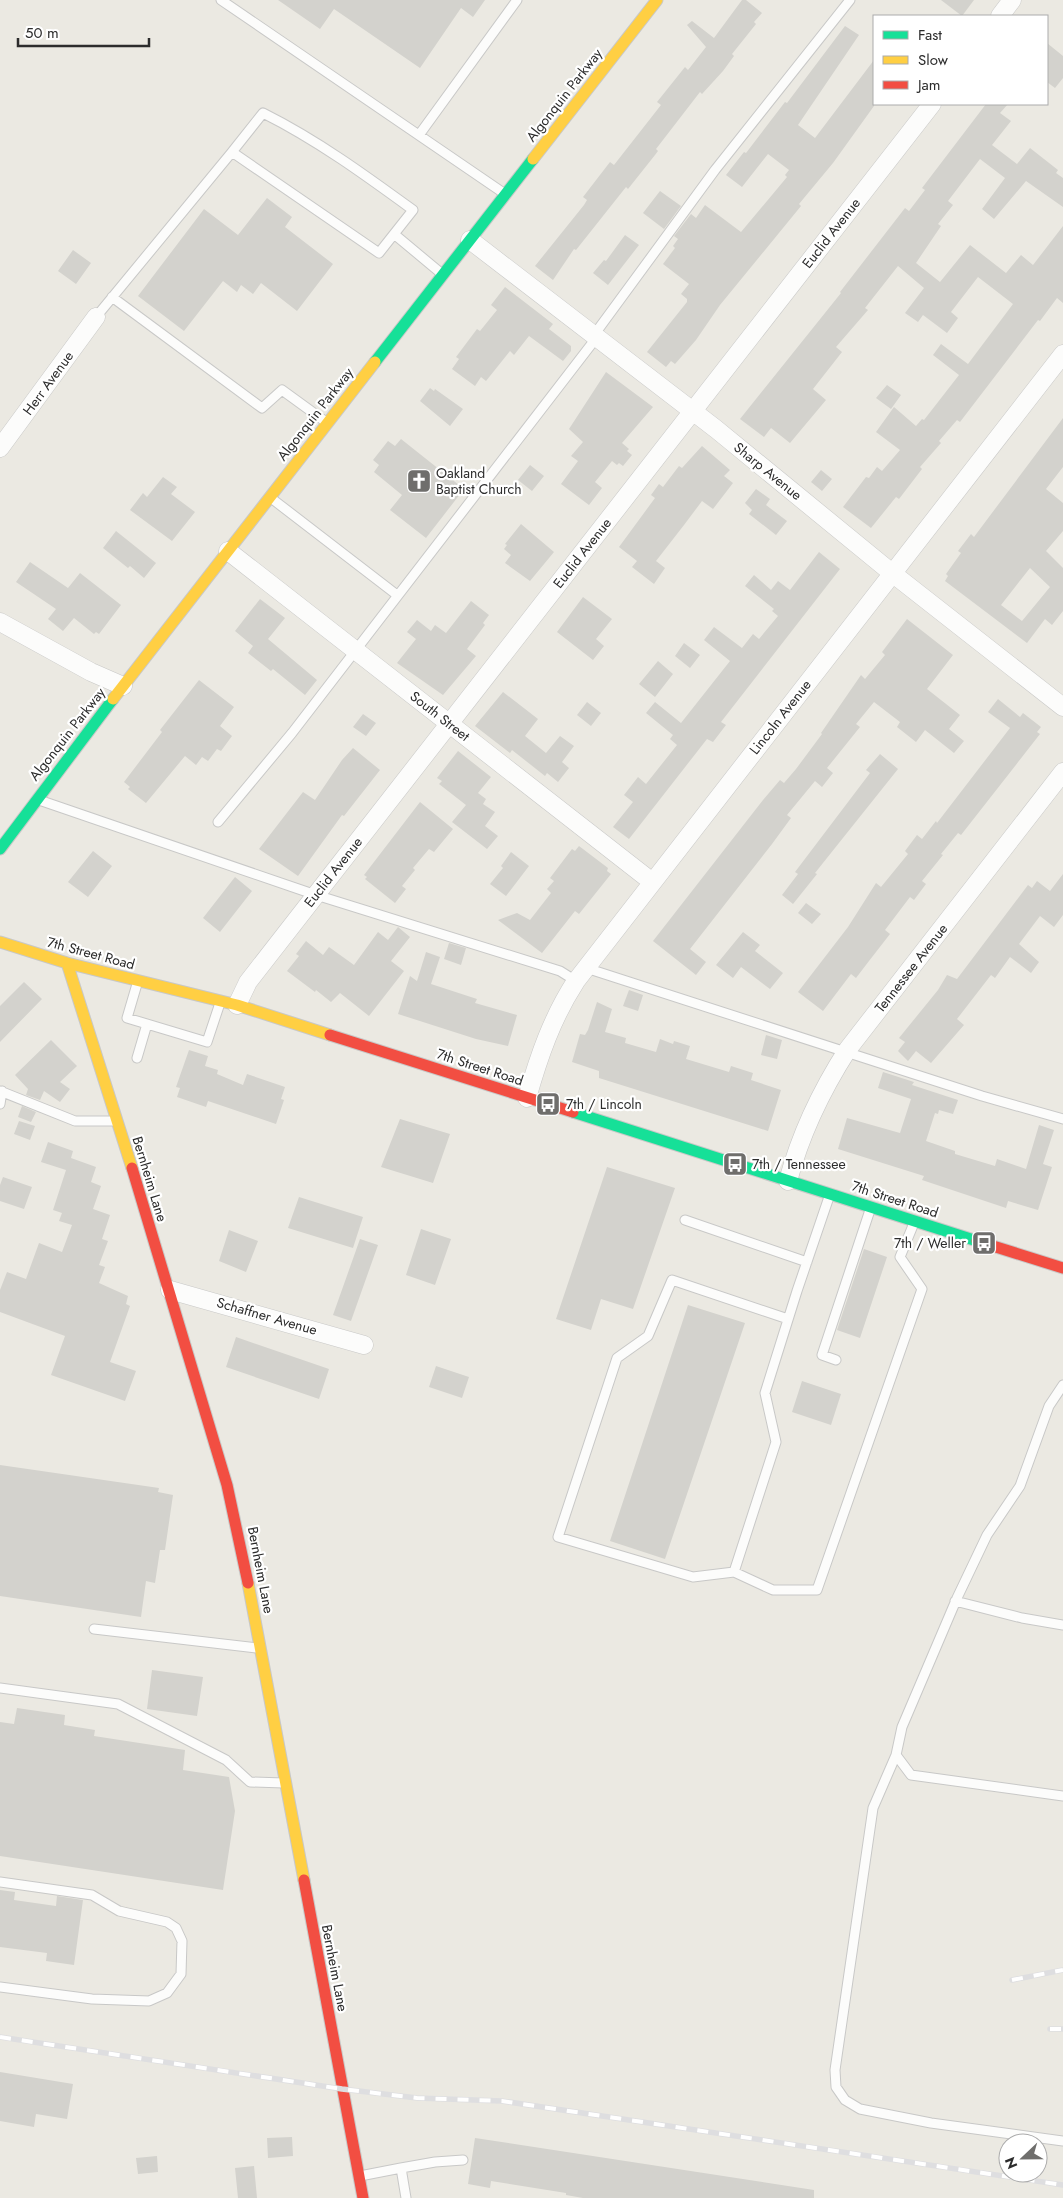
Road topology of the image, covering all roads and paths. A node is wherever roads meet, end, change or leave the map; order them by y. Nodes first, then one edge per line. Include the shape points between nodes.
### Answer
1 (221, 0) edge
2 (517, 0) edge
3 (656, 0) edge
4 (850, 0) edge
5 (1012, 0) edge
6 (1001, 15) edge
7 (931, 105) edge
8 (419, 136) junction
9 (232, 152) junction
10 (505, 195) junction
11 (394, 234) junction
12 (470, 240) junction
13 (443, 274) junction
14 (112, 298) junction
15 (96, 317) joint
16 (595, 336) junction
17 (1063, 354) edge
18 (693, 412) junction
19 (327, 423) junction
20 (0, 448) edge
21 (270, 497) junction
22 (228, 551) junction
23 (892, 573) junction
24 (397, 596) junction
25 (0, 622) edge
26 (355, 650) junction
27 (123, 686) junction
28 (1063, 707) edge
29 (449, 724) junction
30 (1063, 772) edge
31 (36, 799) junction
32 (218, 822) dead end
33 (0, 849) edge
34 (651, 881) junction
35 (316, 895) junction
36 (0, 942) edge
37 (67, 963) junction
38 (581, 975) junction
39 (138, 981) junction
40 (229, 1003) junction
41 (147, 1024) junction
42 (846, 1052) junction
43 (137, 1058) dead end
44 (1, 1091) edge
45 (527, 1098) junction
46 (0, 1104) edge
47 (1063, 1119) edge
48 (116, 1121) junction
49 (788, 1181) junction
50 (830, 1194) junction
51 (871, 1208) junction
52 (685, 1220) dead end
53 (914, 1221) junction
54 (807, 1262) junction
55 (1063, 1268) edge
56 (170, 1290) junction
57 (788, 1319) junction
58 (364, 1345) dead end
59 (836, 1360) dead end
60 (1063, 1385) edge
61 (734, 1572) junction
62 (955, 1601) junction
63 (1063, 1625) edge
64 (94, 1629) dead end
65 (260, 1649) junction
66 (0, 1688) edge
67 (896, 1755) junction
68 (285, 1783) junction
69 (1063, 1796) edge
70 (0, 1882) edge
71 (0, 1987) edge
72 (1063, 2141) edge
73 (463, 2160) dead end
74 (401, 2168) junction
75 (359, 2176) junction
76 (363, 2198) edge
77 (406, 2198) edge

1 - 8 lane
2 - 8 lane
3 - 10 main road, Algonquin Parkway
4 - 16 lane via 710,178
5 - 6 street
7 - 18 street, Euclid Avenue
8 - 10 lane
9 - 11 lane via 379,253
9 - 11 lane via 263,113 354,167 413,210
9 - 14 lane
10 - 12 main road, Algonquin Parkway
11 - 13 lane
12 - 13 main road, Algonquin Parkway
12 - 16 street, Sharp Avenue
13 - 19 main road, Algonquin Parkway
14 - 15 lane
14 - 19 lane via 262,408 282,390
15 - 20 street, Herr Avenue
16 - 18 street, Sharp Avenue
16 - 24 lane
17 - 23 street, Lincoln Avenue
18 - 23 street, Sharp Avenue
18 - 29 street, Euclid Avenue
19 - 21 main road, Algonquin Parkway
21 - 22 main road, Algonquin Parkway
21 - 24 lane
22 - 26 street, South Street
22 - 27 main road, Algonquin Parkway
23 - 28 street, Sharp Avenue
23 - 34 street, Lincoln Avenue
24 - 26 lane
25 - 27 street
26 - 29 street, South Street
26 - 32 lane
27 - 31 main road, Algonquin Parkway
29 - 34 street, South Street
29 - 35 street, Euclid Avenue
30 - 42 street, Tennessee Avenue
31 - 33 main road, Algonquin Parkway
31 - 35 lane
34 - 38 street, Lincoln Avenue
35 - 38 lane via 560,972
35 - 40 street, Euclid Avenue
36 - 37 main road, 7th Street Road
37 - 39 main road, 7th Street Road
37 - 48 main road, Bernheim Lane
38 - 42 lane
38 - 45 street, Lincoln Avenue via 561,1004 547,1034
39 - 40 main road, 7th Street Road
39 - 41 lane via 127,1018
40 - 41 lane via 207,1042
40 - 45 main road, 7th Street Road
41 - 43 lane
42 - 47 lane
42 - 49 street, Tennessee Avenue via 813,1108 798,1144
44 - 46 lane
44 - 48 lane via 75,1121
45 - 49 main road, 7th Street Road
48 - 56 main road, Bernheim Lane
49 - 50 main road, 7th Street Road
50 - 51 main road, 7th Street Road
50 - 54 lane
51 - 53 main road, 7th Street Road
51 - 59 lane via 822,1355
52 - 54 lane
53 - 55 main road, 7th Street Road
53 - 61 lane via 900,1257 922,1289 817,1590 773,1590
54 - 57 lane
56 - 58 street, Schaffner Avenue
56 - 65 main road, Bernheim Lane via 227,1485
57 - 61 lane via 765,1392 776,1442
57 - 61 lane via 672,1280 648,1336 617,1358 558,1538 693,1577
60 - 62 lane via 1049,1406 1020,1486 986,1535
62 - 63 lane
62 - 67 lane via 902,1728
64 - 65 lane
65 - 68 main road, Bernheim Lane
66 - 68 lane via 118,1704 226,1760 250,1782
67 - 69 lane via 911,1775
67 - 72 lane via 874,1808 834,2070 836,2087 844,2100 860,2109 884,2115
68 - 75 main road, Bernheim Lane
70 - 71 lane via 92,1895 119,1910 168,1922 176,1928 182,1941 181,1974 167,1993 149,2001 92,1999
73 - 74 lane
74 - 75 lane
74 - 77 lane
75 - 76 main road, Bernheim Lane

